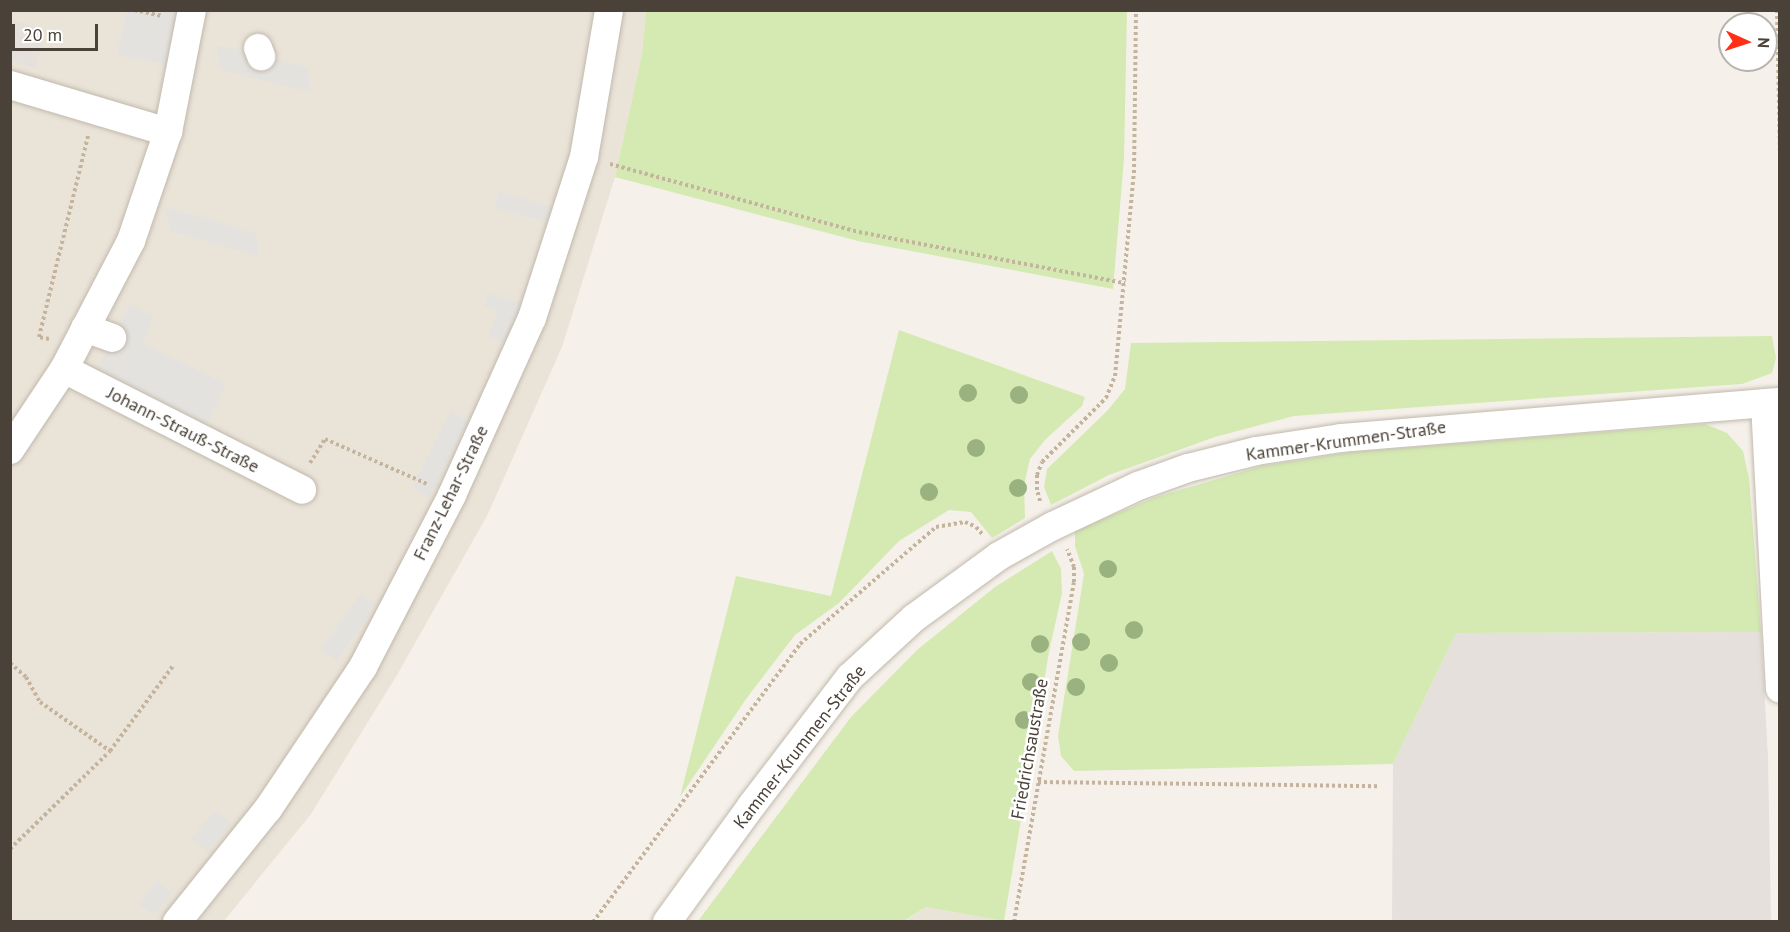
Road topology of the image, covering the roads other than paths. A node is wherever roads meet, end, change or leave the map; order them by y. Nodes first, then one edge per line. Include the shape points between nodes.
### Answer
1 (192, 10) edge
2 (609, 10) edge
3 (10, 85) edge
4 (168, 132) junction
5 (112, 339) dead end
6 (75, 347) junction
7 (1772, 402) edge
8 (10, 450) edge
9 (296, 488) road end
10 (1779, 689) edge
11 (177, 921) edge
12 (667, 921) edge

1 - 4 street
2 - 11 street, Franz-Lehar-Straße via 584,157 532,318 452,495 363,667 268,809
3 - 4 street
4 - 6 street via 131,241
5 - 6 street
6 - 8 street
6 - 9 street, Johann-Strauß-Straße
7 - 10 street
7 - 12 street, Kammer-Krummen-Straße via 1423,429 1256,451 1188,468 1138,486 999,556 914,618 850,677

